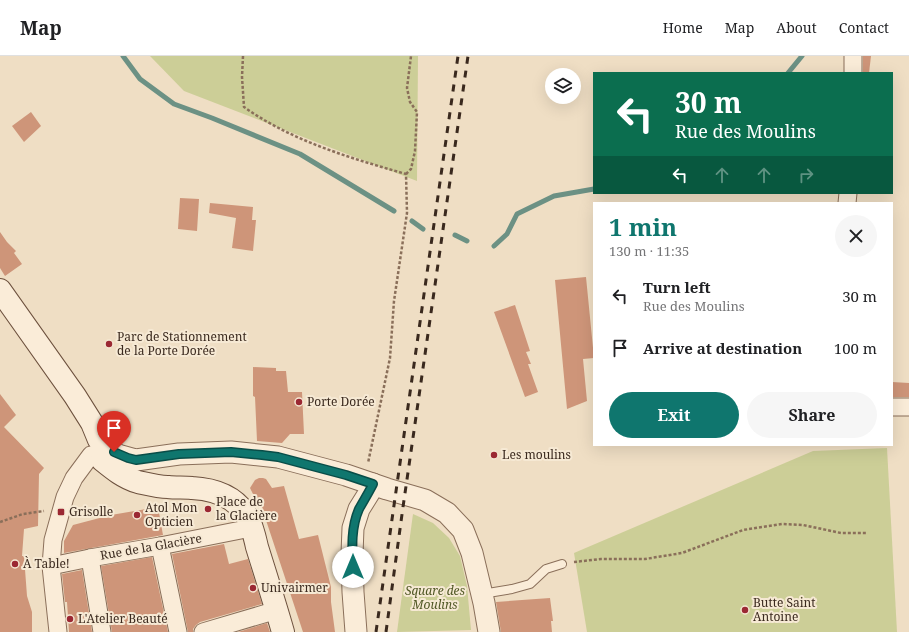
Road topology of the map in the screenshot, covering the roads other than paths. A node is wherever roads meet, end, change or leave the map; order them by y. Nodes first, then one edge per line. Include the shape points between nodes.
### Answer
1 (853, 56) edge
2 (853, 72) edge
3 (0, 290) edge
4 (0, 313) edge
5 (893, 407) edge
6 (909, 407) edge
7 (98, 450) junction
8 (369, 482) junction
9 (252, 528) junction
10 (160, 546) junction
11 (90, 558) junction
12 (562, 564) road end
13 (51, 566) junction
14 (482, 594) junction
15 (277, 610) junction
16 (58, 632) edge
17 (102, 632) edge
18 (178, 632) edge
19 (203, 632) edge
20 (283, 632) edge
21 (356, 632) edge
22 (488, 632) edge

1 - 2 street
3 - 7 main road via 75,396 92,424
4 - 7 main road
5 - 6 street
7 - 8 street via 136,460 179,454 231,452 278,457
7 - 9 main road via 111,468 138,482 212,491 226,496 246,514
7 - 13 street via 74,478 63,503 53,540
8 - 14 street via 425,500 446,513 463,530 472,553
8 - 21 street via 369,493 359,509 353,528
9 - 10 street, Rue de la Glacière
9 - 15 main road
10 - 11 street, Rue de la Glacière
10 - 18 street
11 - 13 street, Rue de la Glacière
11 - 17 street
12 - 14 lane via 546,569 530,584
13 - 16 street
14 - 22 street
15 - 19 street
15 - 20 main road

